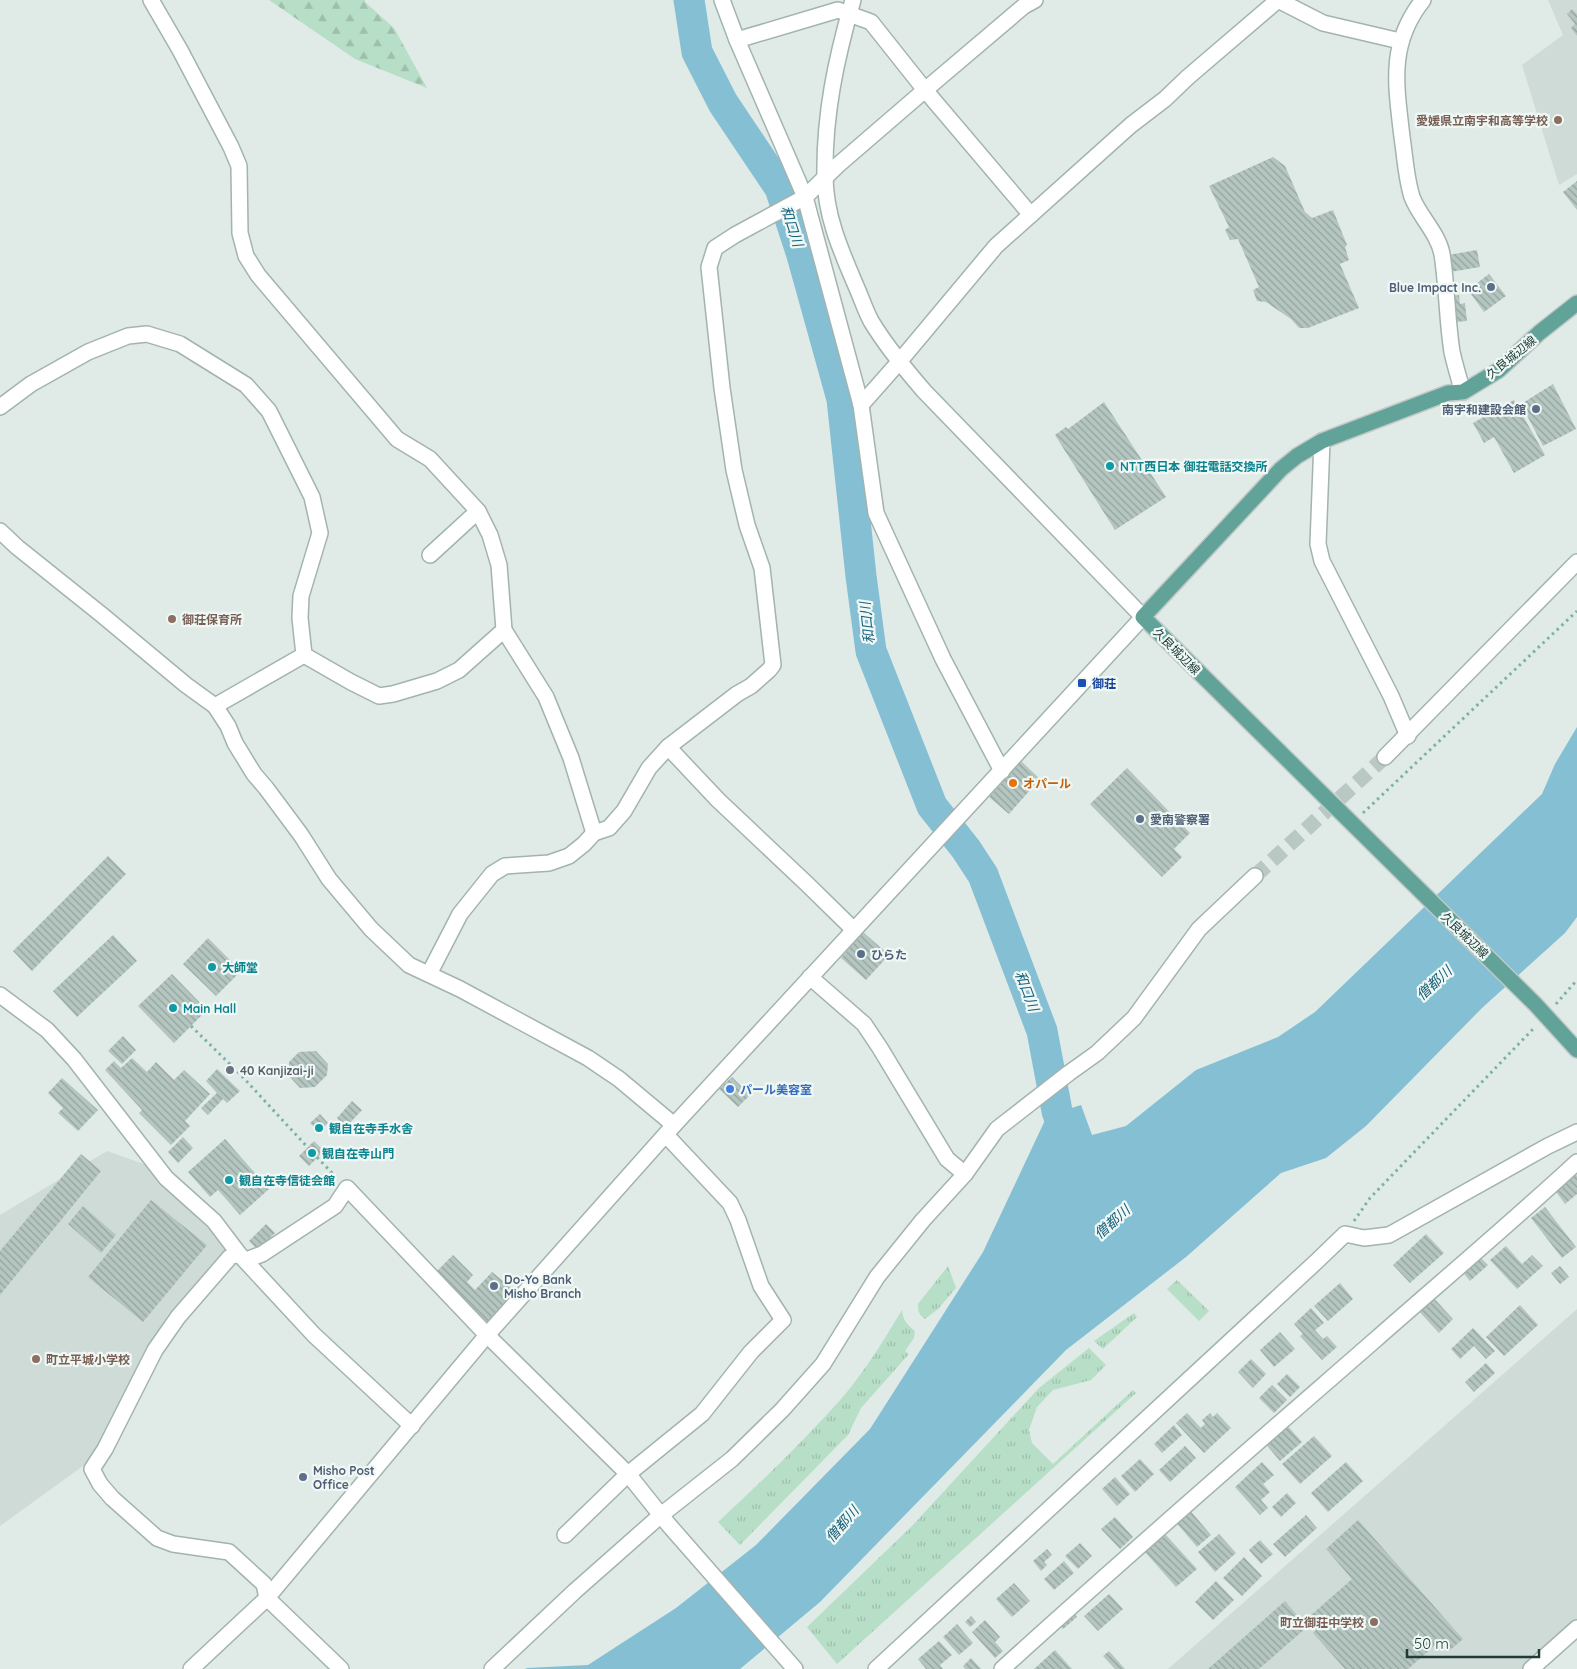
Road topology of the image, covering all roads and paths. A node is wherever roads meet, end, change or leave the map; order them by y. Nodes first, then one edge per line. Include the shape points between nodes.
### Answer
1 (151, 0) edge
2 (722, 0) edge
3 (1035, 0) edge
4 (1278, 0) edge
5 (1423, 0) edge
6 (851, 7) edge
7 (737, 40) junction
8 (1400, 42) junction
9 (925, 90) junction
10 (825, 178) junction
11 (800, 200) junction
12 (1031, 215) junction
13 (1577, 303) edge
14 (899, 362) junction
15 (1463, 392) junction
16 (860, 405) junction
17 (0, 407) edge
18 (1322, 441) junction
19 (478, 511) junction
20 (0, 531) edge
21 (430, 555) dead end
22 (1577, 562) edge
23 (1577, 611) edge
24 (1143, 617) junction
25 (504, 630) junction
26 (304, 655) junction
27 (215, 706) junction
28 (1408, 736) junction
29 (668, 747) junction
30 (1385, 757) tunnel mouth
31 (1002, 770) junction
32 (1352, 824) junction
33 (594, 833) junction
34 (1255, 876) tunnel mouth
35 (854, 930) junction
36 (428, 974) junction
37 (810, 977) junction
38 (1577, 980) edge
39 (0, 995) edge
40 (1541, 1010) junction
41 (191, 1026) dead end
42 (1577, 1050) edge
43 (670, 1130) junction
44 (1577, 1132) edge
45 (1577, 1162) edge
46 (333, 1174) dead end
47 (965, 1174) junction
48 (1345, 1234) junction
49 (243, 1257) junction
50 (487, 1336) junction
51 (412, 1426) junction
52 (628, 1474) junction
53 (665, 1519) junction
54 (565, 1535) dead end
55 (267, 1598) junction
56 (1577, 1628) edge
57 (191, 1669) edge
58 (341, 1669) edge
59 (492, 1669) edge
60 (795, 1669) edge
61 (876, 1669) edge
62 (1002, 1669) edge
63 (1531, 1669) edge

1 - 19 street via 232,148 239,166 240,233 246,256 258,275 397,439 430,459
2 - 7 street
3 - 9 street
4 - 8 street via 1323,23
4 - 12 street via 1165,99 1131,124
5 - 8 street via 1412,14
6 - 7 street
6 - 9 street via 871,22
6 - 10 street via 839,45 827,113
7 - 11 street
8 - 15 street via 1396,85 1407,177 1413,198 1441,252 1452,352
9 - 10 street
9 - 12 street
10 - 11 street
10 - 14 street via 829,212 842,253 870,319
11 - 16 street
11 - 29 street via 715,248 709,267 734,470 747,525 762,568 773,664 751,686
12 - 14 street via 996,246
13 - 15 main road, 久良城辺線 via 1499,370
14 - 16 street
14 - 24 street
15 - 18 main road, 久良城辺線 via 1448,393
16 - 31 street via 876,513 943,659
17 - 26 street via 31,384 88,352 128,336 147,334 180,344 246,385 269,411 312,497 320,533 301,596
18 - 24 main road, 久良城辺線 via 1281,469
18 - 28 street via 1318,544 1322,561
19 - 21 street
19 - 25 street via 490,535 498,565
20 - 27 street
22 - 28 street
23 - 32 path
24 - 31 street
24 - 32 main road, 久良城辺線
25 - 26 street via 459,670 436,681 379,696
25 - 33 street via 546,697 571,758
26 - 27 street
27 - 36 street via 254,774 301,835 329,879 371,929 409,965
28 - 30 street
29 - 33 street via 649,768 624,811 609,828
29 - 35 street via 718,800
31 - 35 street
32 - 40 main road, 久良城辺線
33 - 36 street via 569,856 549,863 505,866 492,874 460,914
34 - 47 street via 1199,929 1134,1018 1097,1054 997,1129
35 - 37 street
36 - 43 street via 588,1058 619,1079
37 - 43 street
37 - 47 street via 864,1024 947,1159
38 - 40 path
39 - 49 street via 47,1030 74,1058 166,1178 214,1221
40 - 42 main road, 久良城辺線
40 - 48 path via 1370,1198
41 - 46 path
43 - 50 street
43 - 52 street via 730,1203 761,1286 783,1320 751,1352 702,1414
44 - 48 street via 1388,1235 1364,1238
45 - 62 street
47 - 53 street via 877,1278 823,1364 782,1410
48 - 61 street
49 - 50 street via 262,1254 335,1206 347,1188
49 - 51 street via 314,1335
49 - 55 street via 230,1257 178,1317 155,1350 92,1469 112,1498 157,1538 173,1544 229,1552 264,1584
50 - 51 street
50 - 52 street
51 - 55 street
52 - 53 street
52 - 54 street
53 - 59 street via 575,1591
53 - 60 street
55 - 57 street
55 - 58 street
56 - 63 street

